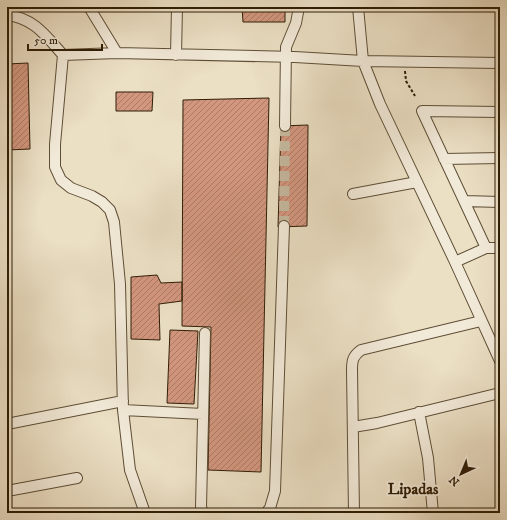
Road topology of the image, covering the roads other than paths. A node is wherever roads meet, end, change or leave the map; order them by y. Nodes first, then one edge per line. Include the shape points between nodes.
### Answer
1 (89, 7) edge
2 (177, 7) edge
3 (299, 7) edge
4 (358, 7) edge
5 (7, 15) edge
6 (117, 53) junction
7 (63, 55) junction
8 (176, 55) junction
9 (290, 57) junction
10 (363, 61) junction
11 (500, 63) edge
12 (500, 112) edge
13 (285, 126) tunnel mouth
14 (444, 158) junction
15 (500, 158) edge
16 (417, 182) junction
17 (353, 194) dead end
18 (464, 201) junction
19 (500, 202) edge
20 (284, 226) tunnel mouth
21 (486, 248) junction
22 (500, 248) edge
23 (455, 262) junction
24 (481, 321) junction
25 (205, 334) dead end
26 (500, 361) edge
27 (500, 393) edge
28 (123, 405) junction
29 (419, 412) junction
30 (203, 414) junction
31 (7, 424) edge
32 (353, 427) junction
33 (77, 478) dead end
34 (7, 491) edge
35 (145, 513) edge
36 (203, 513) edge
37 (266, 513) edge
38 (354, 513) edge
39 (432, 513) edge

1 - 6 street
2 - 8 street
3 - 9 street via 296,23 286,47
4 - 10 street
5 - 7 street via 28,20
6 - 7 street
6 - 8 street
7 - 28 street via 55,167 61,180 71,188 102,202 110,210 114,222 120,284
8 - 9 street
9 - 10 street
9 - 13 street
10 - 11 street
10 - 16 street
12 - 14 street via 422,111
14 - 15 street
14 - 18 street
16 - 17 street
16 - 23 street
18 - 19 street
18 - 21 street
20 - 37 street via 275,491
21 - 22 street
21 - 23 street
23 - 24 street
24 - 26 street
24 - 32 street via 362,350 355,354 352,360
25 - 30 street
27 - 29 street
28 - 30 street
28 - 31 street via 109,403
28 - 35 street via 130,470
29 - 32 street
29 - 39 street via 428,458
30 - 36 street
32 - 38 street
33 - 34 street

